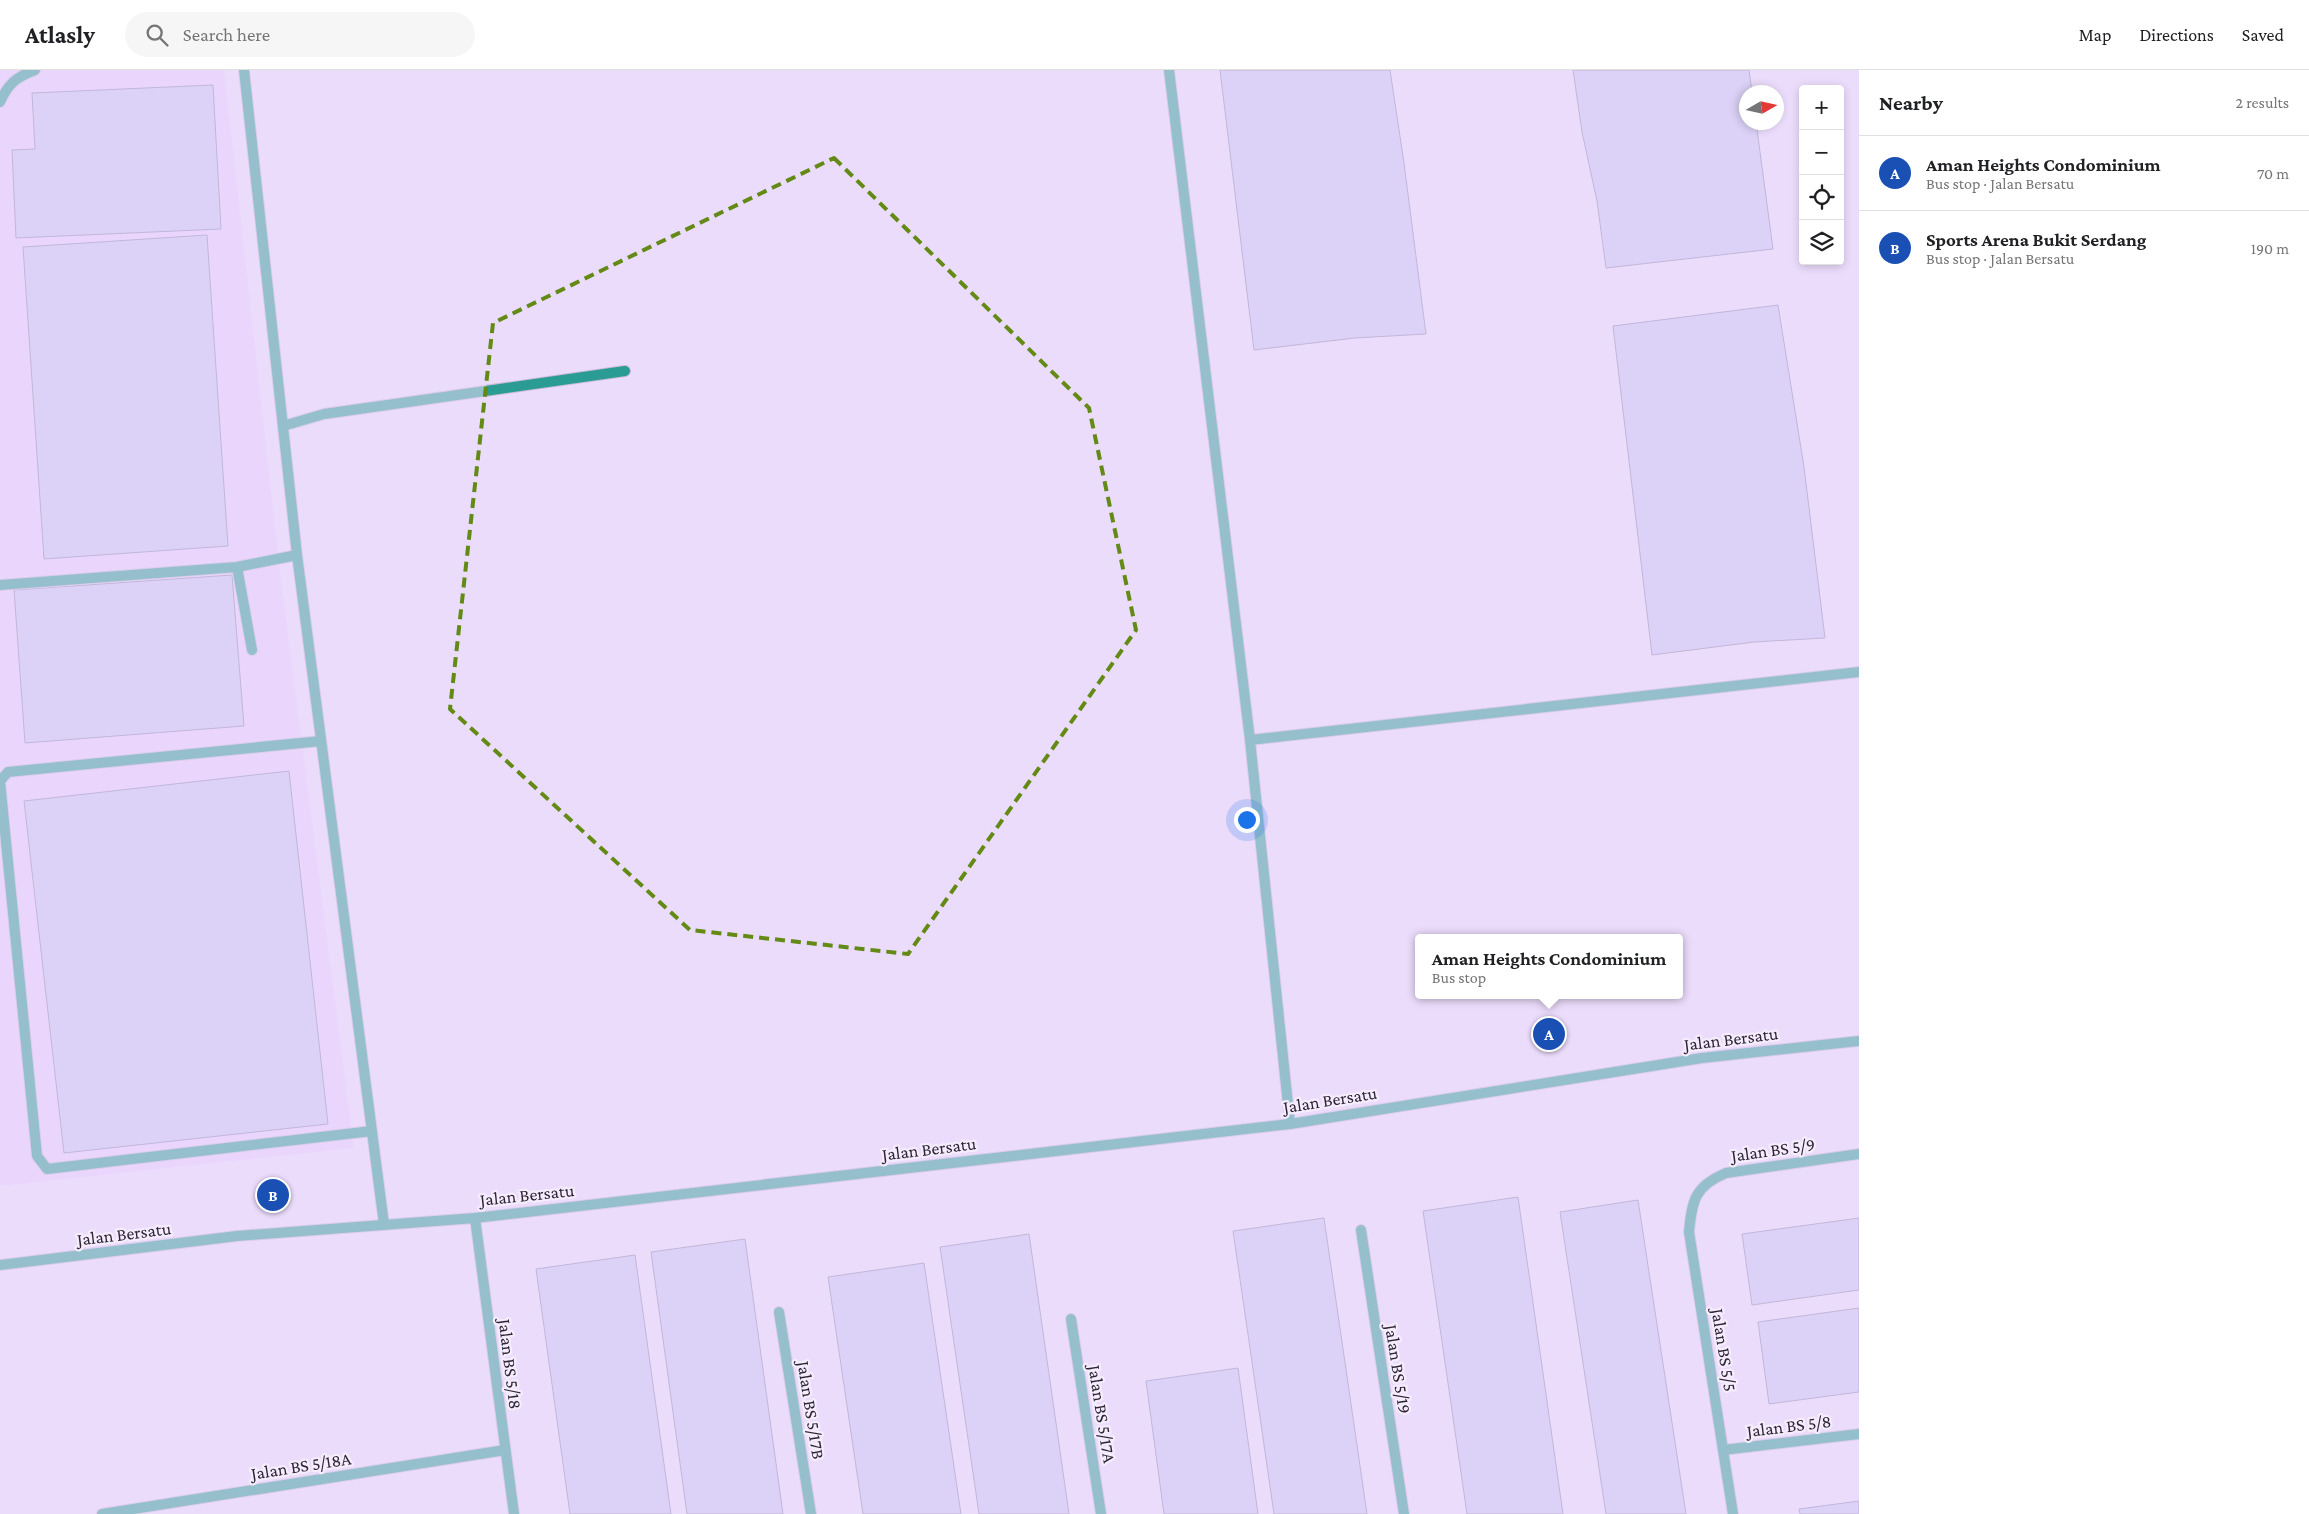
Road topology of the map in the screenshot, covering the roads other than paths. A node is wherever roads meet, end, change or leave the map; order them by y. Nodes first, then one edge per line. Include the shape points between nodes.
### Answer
1 (35, 70) edge
2 (244, 70) edge
3 (1168, 70) edge
4 (0, 102) edge
5 (626, 371) dead end
6 (283, 426) junction
7 (297, 556) junction
8 (237, 568) junction
9 (0, 585) edge
10 (252, 650) dead end
11 (1859, 672) edge
12 (1250, 740) junction
13 (321, 741) junction
14 (1859, 1041) edge
15 (1290, 1124) junction
16 (372, 1131) junction
17 (1859, 1154) edge
18 (1698, 1192) joint
19 (476, 1218) junction
20 (384, 1224) junction
21 (1361, 1230) dead end
22 (0, 1265) edge
23 (779, 1312) dead end
24 (1071, 1319) dead end
25 (1859, 1434) edge
26 (505, 1450) junction
27 (1723, 1450) junction
28 (102, 1514) edge
29 (514, 1514) edge
30 (811, 1514) edge
31 (1101, 1514) edge
32 (1404, 1514) edge
33 (1733, 1514) edge

1 - 4 street via 19,76 8,86
2 - 6 street
3 - 12 street
5 - 6 street via 324,414 306,422
6 - 7 street
7 - 8 street
7 - 13 street
8 - 9 street
8 - 10 street
11 - 12 street
12 - 15 street
13 - 16 street
13 - 16 street via 8,772 0,780 37,1156 47,1169
14 - 15 street, Jalan Bersatu via 1702,1058
15 - 19 street, Jalan Bersatu
16 - 20 street
17 - 18 street, Jalan BS 5/9 via 1726,1173 1710,1180
18 - 27 street, Jalan BS 5/5 via 1691,1211 1689,1232
19 - 20 street, Jalan Bersatu
19 - 26 street, Jalan BS 5/18
20 - 22 street, Jalan Bersatu via 238,1236
21 - 32 street, Jalan BS 5/19
23 - 30 street, Jalan BS 5/17B
24 - 31 street, Jalan BS 5/17A
25 - 27 street, Jalan BS 5/8
26 - 28 street, Jalan BS 5/18A
26 - 29 street, Jalan BS 5/18
27 - 33 street, Jalan BS 5/5

